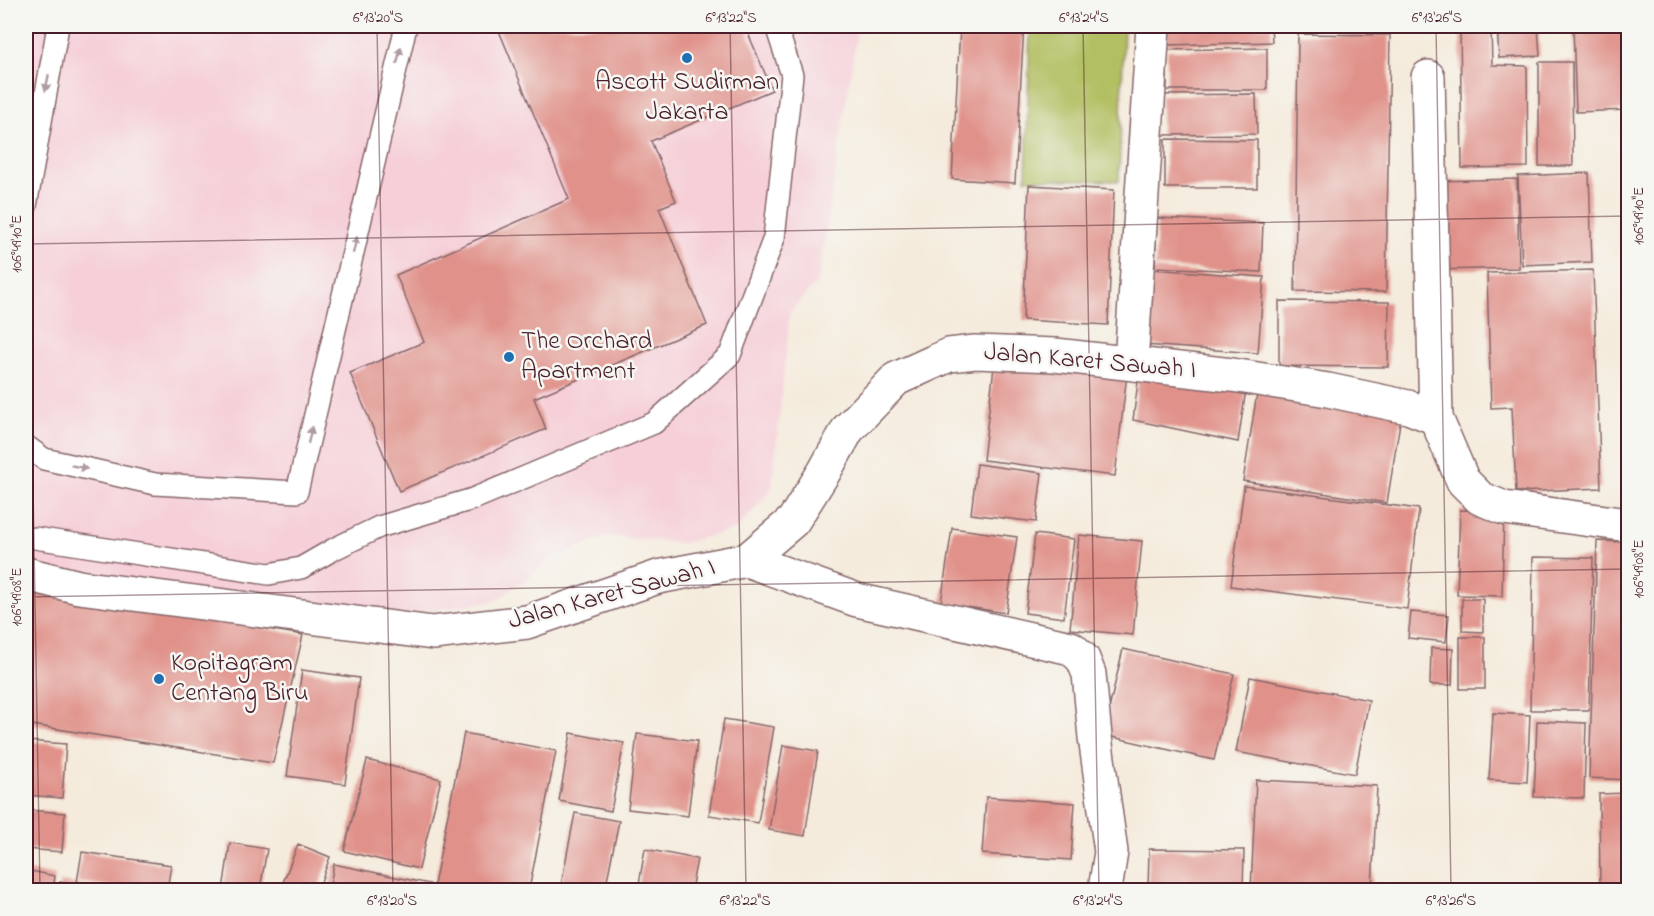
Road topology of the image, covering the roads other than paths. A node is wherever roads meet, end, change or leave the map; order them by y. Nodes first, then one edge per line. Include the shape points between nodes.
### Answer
1 (58, 26) edge
2 (406, 26) edge
3 (776, 26) edge
4 (1153, 26) edge
5 (1428, 77) dead end
6 (26, 206) edge
7 (1131, 363) junction
8 (1436, 418) junction
9 (26, 446) edge
10 (1629, 525) edge
11 (35, 538) dead end
12 (747, 560) junction
13 (26, 574) edge
14 (1105, 891) edge

1 -> 6 lane
9 -> 2 lane via 44,459 155,484 297,492
3 - 11 lane via 792,75 774,238 730,355 654,423 473,499 379,527 301,568 269,574
4 - 7 street
5 - 8 street
7 - 8 street, Jalan Karet Sawah I via 1328,390 1408,407
7 - 12 street, Jalan Karet Sawah I via 975,352 949,355 896,379 848,429 793,522
8 - 10 street via 1463,481 1480,498 1504,508
12 - 13 street, Jalan Karet Sawah I via 658,577 527,622 433,633 79,587
12 - 14 street via 857,600 1071,648 1083,659 1089,674 1111,852

